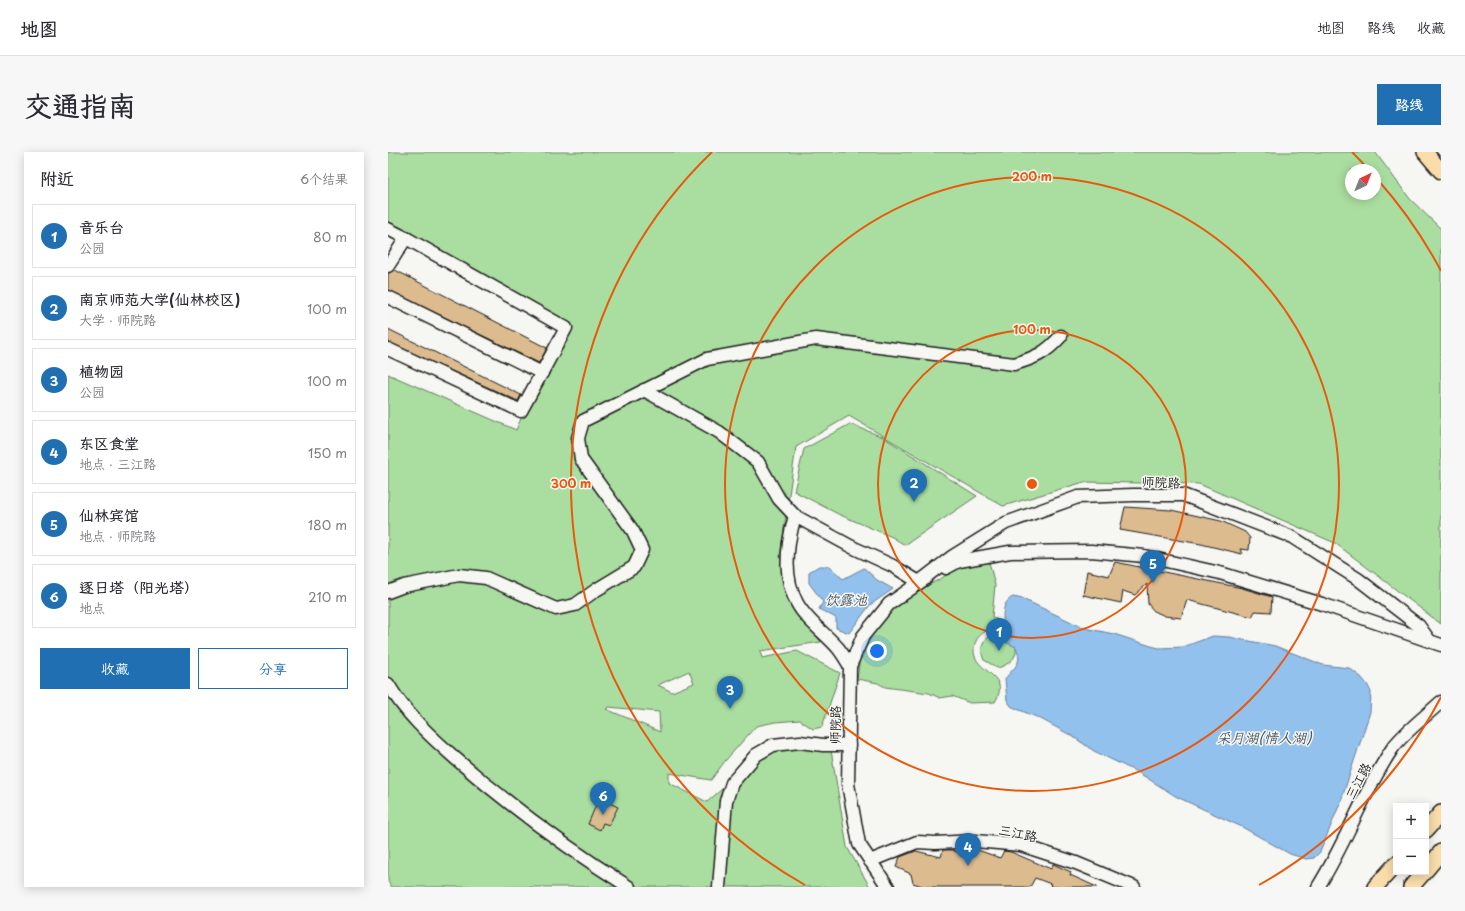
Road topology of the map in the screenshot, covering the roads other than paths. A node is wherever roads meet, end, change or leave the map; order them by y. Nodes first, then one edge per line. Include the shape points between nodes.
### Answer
1 (1425, 152) edge
2 (1441, 171) edge
3 (388, 229) edge
4 (406, 238) junction
5 (388, 266) edge
6 (388, 296) edge
7 (1061, 336) dead end
8 (388, 349) edge
9 (542, 372) junction
10 (644, 390) junction
11 (795, 516) junction
12 (919, 582) junction
13 (388, 592) edge
14 (1429, 640) junction
15 (1441, 645) edge
16 (850, 666) junction
17 (388, 684) edge
18 (1441, 702) edge
19 (849, 745) junction
20 (1441, 813) edge
21 (1429, 827) edge
22 (1441, 852) edge
23 (870, 861) junction
24 (1429, 866) edge
25 (1393, 867) edge
26 (1422, 875) edge
27 (629, 887) edge
28 (719, 887) edge
29 (888, 887) edge
30 (1134, 887) edge
31 (1318, 887) edge
32 (1375, 887) edge
33 (1411, 887) edge

1 - 2 main road
3 - 4 street
4 - 5 street
4 - 9 street via 566,328
6 - 9 street
7 - 10 street via 1037,357 1014,364 816,339 707,359
8 - 9 street via 521,411
10 - 11 street via 719,432 758,462 779,499
10 - 13 street via 583,421 578,438 581,459 633,531 642,550 634,567 575,605 556,609 486,578 459,575 404,586
11 - 12 street
11 - 16 street via 788,558 790,581 797,603 838,648
12 - 14 street, 师院路 via 959,561 1010,552 1091,551 1144,556 1220,573
12 - 14 street, 师院路 via 953,556 1006,524 1078,498 1183,495 1292,537 1358,579 1419,626
12 - 16 street, 师院路 via 889,604 863,636
14 - 15 street, 师院路
16 - 19 street, 师院路
17 - 27 street via 398,701 428,734 475,775 592,864
18 - 31 street, 三江路 via 1393,747 1369,788 1333,864
19 - 23 street, 师院路 via 848,784 856,829 859,844
19 - 28 street via 800,742 773,745 756,755 732,783 726,801
20 - 21 main road
22 - 24 main road
23 - 29 street, 师院路
23 - 30 street, 三江路 via 917,842 974,840 1021,845 1076,863
25 - 32 main road
26 - 33 main road

